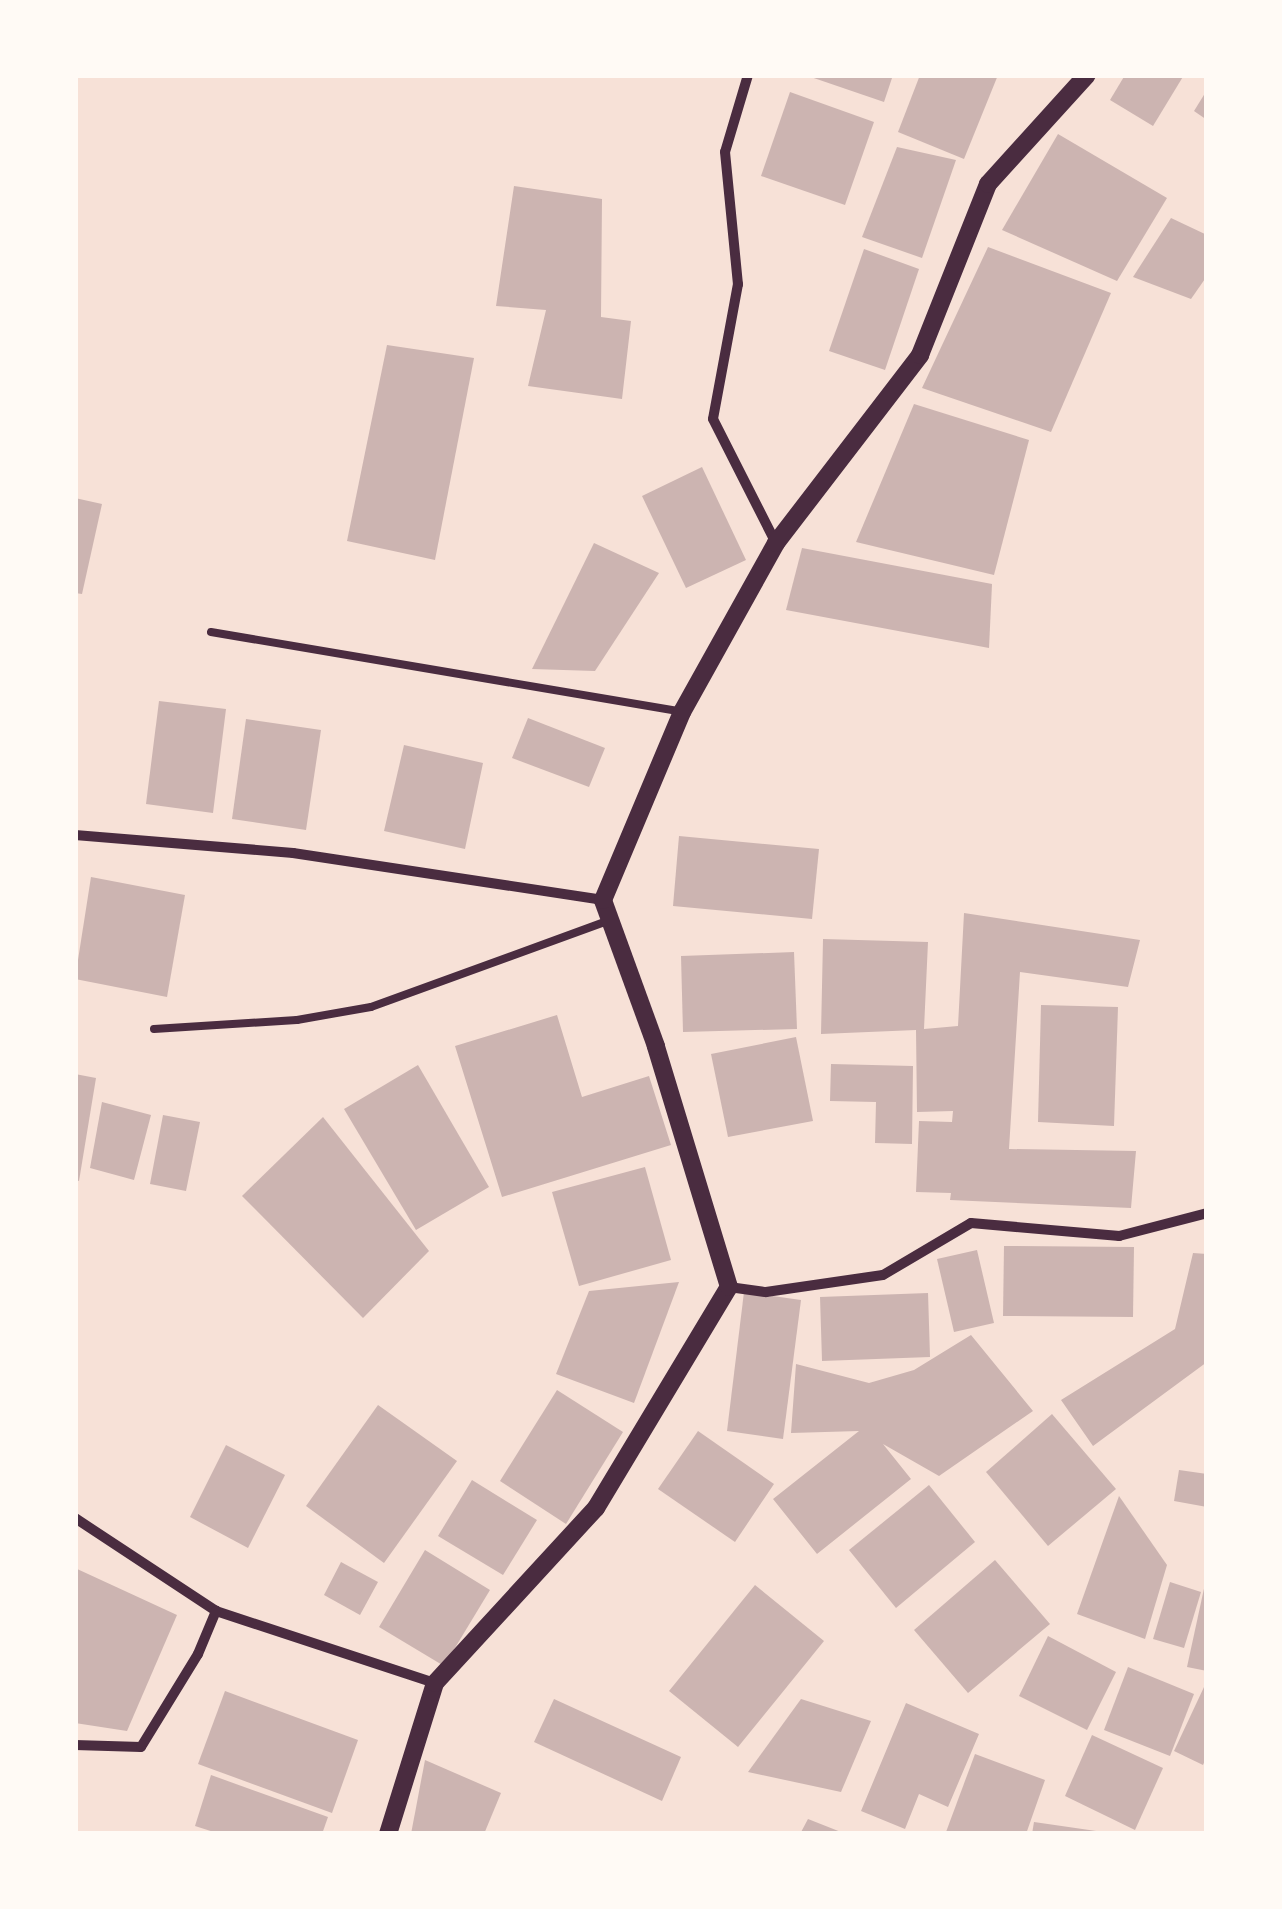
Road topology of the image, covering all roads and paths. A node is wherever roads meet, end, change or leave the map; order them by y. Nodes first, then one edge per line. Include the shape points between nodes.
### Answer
1 (748, 75) edge
2 (1087, 75) edge
3 (776, 543) junction
4 (212, 632) dead end
5 (682, 712) junction
6 (75, 834) edge
7 (602, 900) junction
8 (610, 920) junction
9 (154, 1029) dead end
10 (1207, 1213) edge
11 (728, 1287) junction
12 (75, 1518) edge
13 (216, 1611) junction
14 (435, 1682) junction
15 (75, 1746) edge
16 (388, 1834) edge

1 - 3 street via 725,152 738,284 713,419
2 - 3 street via 988,184 920,355
3 - 5 street
4 - 5 lane
5 - 7 street
6 - 7 street via 311,855
7 - 8 street
8 - 9 lane via 371,1007
8 - 11 street
10 - 11 street via 1119,1236 970,1224 882,1274 766,1292
11 - 14 street via 596,1508
12 - 13 street
13 - 14 street
13 - 15 street via 198,1654 141,1746
14 - 16 street

